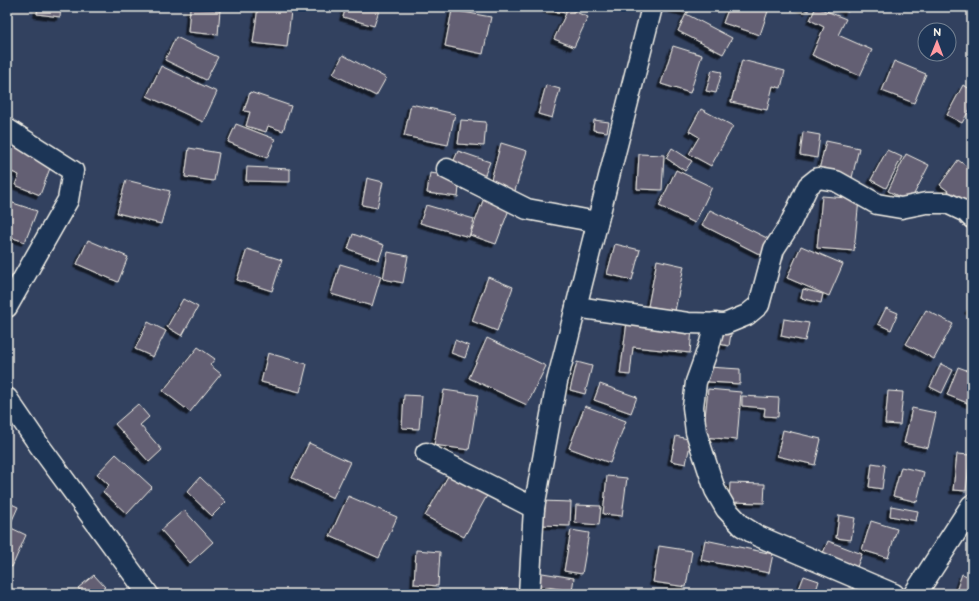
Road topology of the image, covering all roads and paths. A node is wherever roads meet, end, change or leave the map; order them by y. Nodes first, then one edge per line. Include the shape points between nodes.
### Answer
1 (652, 7) edge
2 (7, 129) edge
3 (447, 169) dead end
4 (972, 218) edge
5 (597, 222) junction
6 (7, 307) edge
7 (576, 308) junction
8 (715, 323) junction
9 (7, 398) edge
10 (426, 453) dead end
11 (972, 506) edge
12 (534, 508) junction
13 (148, 594) edge
14 (529, 594) edge
15 (894, 594) edge
16 (915, 594) edge

1 - 5 street
2 - 6 street via 73,171 68,200
3 - 5 street via 527,209
4 - 8 street via 966,212 947,203 926,203 901,208 877,204 836,181 818,178 808,186 789,226 774,249 759,305 747,316 725,324
5 - 7 street
7 - 8 street via 688,323
7 - 12 street via 557,382
8 - 15 street via 696,382 693,407 696,432 705,461 715,490 726,509 742,526 758,536
9 - 13 street
10 - 12 street
11 - 16 street
12 - 14 street

